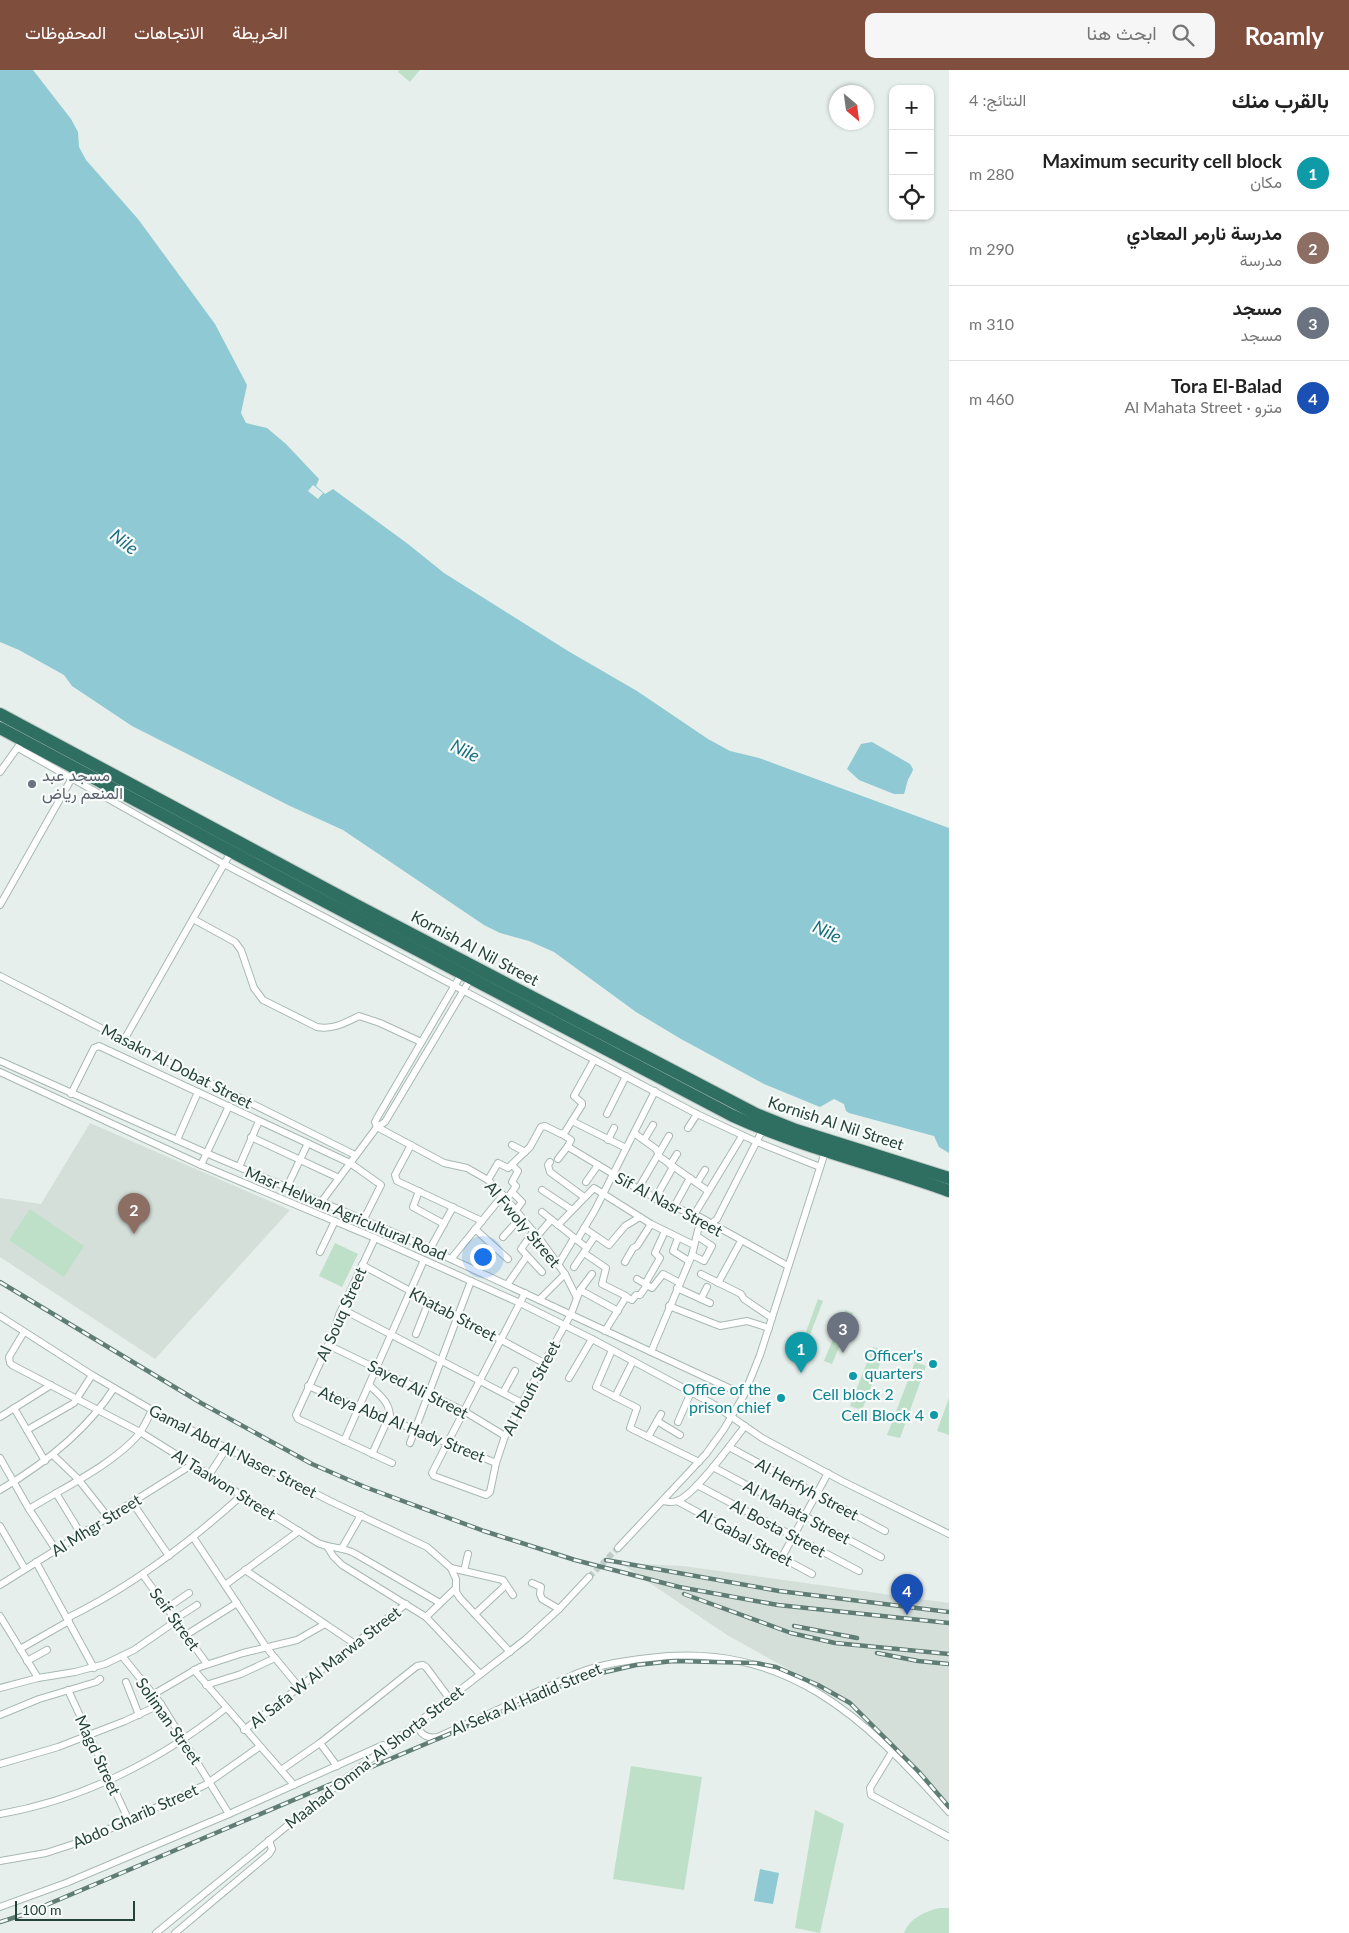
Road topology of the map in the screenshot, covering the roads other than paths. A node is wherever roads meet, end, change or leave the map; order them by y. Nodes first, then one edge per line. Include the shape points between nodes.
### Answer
1 (0, 714) edge
2 (0, 728) edge
3 (31, 730) junction
4 (20, 744) junction
5 (0, 772) edge
6 (74, 774) junction
7 (128, 790) junction
8 (231, 852) junction
9 (224, 864) junction
10 (0, 906) edge
11 (193, 919) junction
12 (467, 975) junction
13 (0, 976) edge
14 (455, 986) junction
15 (464, 991) junction
16 (124, 1040) junction
17 (421, 1042) junction
18 (0, 1060) edge
19 (594, 1060) junction
20 (0, 1072) edge
21 (626, 1076) junction
22 (655, 1091) junction
23 (198, 1092) junction
24 (71, 1094) junction
25 (88, 1101) junction
26 (229, 1106) junction
27 (84, 1110) junction
28 (607, 1114) dead end
29 (697, 1114) junction
30 (259, 1120) junction
31 (572, 1122) junction
32 (653, 1125) dead end
33 (376, 1127) junction
34 (614, 1128) dead end
35 (688, 1128) dead end
36 (763, 1129) junction
37 (634, 1133) junction
38 (562, 1134) junction
39 (669, 1136) dead end
40 (742, 1136) junction
41 (251, 1137) junction
42 (178, 1140) junction
43 (608, 1140) junction
44 (644, 1140) junction
45 (757, 1142) junction
46 (308, 1143) junction
47 (411, 1145) junction
48 (512, 1145) dead end
49 (568, 1146) junction
50 (827, 1146) junction
51 (626, 1148) junction
52 (525, 1152) junction
53 (206, 1153) junction
54 (677, 1154) dead end
55 (658, 1155) junction
56 (355, 1156) junction
57 (300, 1159) junction
58 (558, 1159) dead end
59 (550, 1162) dead end
60 (350, 1163) junction
61 (200, 1165) junction
62 (512, 1165) junction
63 (598, 1165) junction
64 (238, 1166) junction
65 (672, 1166) junction
66 (820, 1167) junction
67 (705, 1170) dead end
68 (613, 1174) junction
69 (339, 1178) junction
70 (690, 1178) junction
71 (949, 1178) edge
72 (488, 1180) junction
73 (586, 1182) dead end
74 (697, 1184) junction
75 (288, 1187) junction
76 (638, 1189) junction
77 (542, 1190) dead end
78 (419, 1191) junction
79 (949, 1191) edge
80 (512, 1192) junction
81 (708, 1192) junction
82 (603, 1194) junction
83 (505, 1197) junction
84 (584, 1197) junction
85 (655, 1198) junction
86 (322, 1201) junction
87 (453, 1207) junction
88 (674, 1207) junction
89 (516, 1210) junction
90 (572, 1210) junction
91 (542, 1212) dead end
92 (694, 1215) junction
93 (521, 1217) junction
94 (640, 1218) junction
95 (364, 1219) junction
96 (551, 1220) junction
97 (335, 1221) junction
98 (482, 1221) junction
99 (444, 1224) junction
100 (652, 1224) junction
101 (710, 1224) junction
102 (558, 1225) junction
103 (584, 1228) junction
104 (475, 1229) junction
105 (665, 1231) junction
106 (397, 1234) junction
107 (535, 1234) junction
108 (595, 1236) junction
109 (696, 1236) junction
110 (503, 1237) dead end
111 (375, 1238) junction
112 (678, 1238) junction
113 (576, 1239) junction
114 (741, 1241) junction
115 (391, 1245) junction
116 (694, 1245) junction
117 (430, 1249) junction
118 (585, 1251) junction
119 (320, 1252) dead end
120 (566, 1255) junction
121 (527, 1256) junction
122 (690, 1258) junction
123 (451, 1259) junction
124 (508, 1259) dead end
125 (424, 1260) junction
126 (625, 1262) dead end
127 (558, 1265) junction
128 (362, 1266) junction
129 (788, 1266) junction
130 (542, 1272) dead end
131 (565, 1274) junction
132 (592, 1274) dead end
133 (701, 1274) dead end
134 (637, 1278) dead end
135 (471, 1281) junction
136 (718, 1282) junction
137 (507, 1285) junction
138 (646, 1285) junction
139 (679, 1285) junction
140 (707, 1287) dead end
141 (580, 1290) junction
142 (410, 1291) junction
143 (525, 1293) junction
144 (576, 1296) junction
145 (626, 1296) junction
146 (701, 1299) junction
147 (540, 1300) junction
148 (429, 1301) junction
149 (520, 1303) junction
150 (710, 1303) dead end
151 (669, 1306) junction
152 (342, 1309) junction
153 (618, 1311) junction
154 (570, 1314) junction
155 (0, 1316) edge
156 (458, 1317) junction
157 (772, 1318) junction
158 (564, 1325) junction
159 (769, 1328) junction
160 (605, 1331) junction
161 (24, 1332) junction
162 (416, 1334) dead end
163 (391, 1335) junction
164 (592, 1339) junction
165 (501, 1340) junction
166 (328, 1345) junction
167 (612, 1350) junction
168 (651, 1352) junction
169 (441, 1361) junction
170 (634, 1361) junction
171 (544, 1363) junction
172 (376, 1368) junction
173 (515, 1371) dead end
174 (92, 1375) junction
175 (569, 1378) dead end
176 (480, 1381) junction
177 (51, 1385) junction
178 (369, 1385) junction
179 (308, 1386) junction
180 (114, 1388) junction
181 (691, 1392) junction
182 (503, 1393) junction
183 (429, 1394) junction
184 (744, 1395) junction
185 (615, 1396) junction
186 (78, 1398) junction
187 (522, 1403) junction
188 (359, 1407) junction
189 (14, 1408) junction
190 (100, 1410) junction
191 (152, 1410) junction
192 (464, 1411) junction
193 (661, 1414) dead end
194 (732, 1416) junction
195 (0, 1417) edge
196 (389, 1419) junction
197 (657, 1421) junction
198 (678, 1422) dead end
199 (745, 1426) junction
200 (27, 1430) junction
201 (415, 1430) junction
202 (140, 1432) junction
203 (680, 1435) dead end
204 (505, 1436) junction
205 (648, 1437) junction
206 (344, 1441) junction
207 (410, 1443) dead end
208 (447, 1443) junction
209 (729, 1447) junction
210 (226, 1449) junction
211 (372, 1454) junction
212 (53, 1455) junction
213 (0, 1458) edge
214 (45, 1461) junction
215 (699, 1462) junction
216 (392, 1463) dead end
217 (496, 1463) junction
218 (193, 1464) junction
219 (713, 1467) junction
220 (828, 1474) junction
221 (209, 1475) junction
222 (78, 1480) junction
223 (13, 1482) junction
224 (696, 1485) junction
225 (0, 1490) edge
226 (56, 1493) junction
227 (816, 1494) junction
228 (240, 1496) junction
229 (663, 1501) junction
230 (677, 1501) junction
231 (132, 1502) junction
232 (29, 1509) junction
233 (361, 1516) junction
234 (804, 1516) junction
235 (108, 1517) junction
236 (0, 1526) edge
237 (298, 1531) junction
238 (885, 1531) dead end
239 (81, 1534) junction
240 (949, 1534) edge
241 (793, 1536) junction
242 (193, 1537) junction
243 (327, 1546) junction
244 (342, 1548) junction
245 (618, 1548) tunnel mouth
246 (56, 1550) junction
247 (468, 1554) dead end
248 (169, 1556) junction
249 (782, 1557) junction
250 (881, 1557) dead end
251 (36, 1562) junction
252 (450, 1568) junction
253 (25, 1569) junction
254 (245, 1570) junction
255 (464, 1571) junction
256 (859, 1571) dead end
257 (812, 1574) dead end
258 (143, 1575) junction
259 (589, 1577) tunnel mouth
260 (532, 1583) dead end
261 (0, 1585) edge
262 (225, 1585) junction
263 (506, 1585) junction
264 (456, 1588) junction
265 (190, 1594) dead end
266 (513, 1595) dead end
267 (237, 1603) junction
268 (440, 1603) junction
269 (406, 1604) junction
270 (197, 1605) dead end
271 (166, 1608) junction
272 (559, 1609) junction
273 (475, 1614) junction
274 (0, 1616) edge
275 (426, 1617) junction
276 (68, 1619) junction
277 (175, 1620) junction
278 (325, 1624) junction
279 (186, 1635) junction
280 (354, 1644) junction
281 (266, 1647) junction
282 (20, 1649) junction
283 (47, 1650) dead end
284 (510, 1652) junction
285 (122, 1656) junction
286 (275, 1658) junction
287 (27, 1661) junction
288 (207, 1664) junction
289 (94, 1668) junction
290 (194, 1670) junction
291 (480, 1674) junction
292 (38, 1678) junction
293 (100, 1679) dead end
294 (126, 1682) dead end
295 (206, 1684) junction
296 (299, 1687) junction
297 (0, 1688) edge
298 (68, 1690) junction
299 (154, 1694) junction
300 (449, 1698) junction
301 (161, 1704) junction
302 (226, 1708) junction
303 (0, 1715) edge
304 (139, 1715) junction
305 (417, 1723) junction
306 (244, 1730) junction
307 (89, 1736) junction
308 (184, 1739) junction
309 (394, 1740) junction
310 (320, 1742) junction
311 (260, 1748) junction
312 (892, 1752) junction
313 (0, 1764) edge
314 (337, 1766) junction
315 (281, 1770) junction
316 (110, 1780) junction
317 (211, 1782) junction
318 (294, 1785) junction
319 (949, 1812) edge
320 (0, 1814) edge
321 (229, 1814) junction
322 (129, 1821) junction
323 (949, 1837) edge
324 (269, 1840) junction
325 (0, 1861) edge
326 (0, 1907) edge
327 (156, 1933) edge
328 (175, 1933) edge

1 - 3 highway, Kornish Al Nil Street
2 - 4 highway, Kornish Al Nil Street
3 - 4 street
3 - 7 highway, Kornish Al Nil Street
4 - 5 street
4 - 6 highway, Kornish Al Nil Street
6 - 7 highway, Kornish Al Nil Street
6 - 9 street
6 - 10 street
7 - 8 highway, Kornish Al Nil Street
7 - 50 highway, Kornish Al Nil Street via 736,1104
8 - 9 street
8 - 12 highway, Kornish Al Nil Street
9 - 11 street
9 - 14 street
11 - 16 street
11 - 17 street via 234,942 241,950 254,988 263,1000 317,1027 326,1029 359,1016
12 - 14 street
12 - 15 street
12 - 36 highway, Kornish Al Nil Street
13 - 16 street, Masakn Al Dobat Street
14 - 15 street
14 - 17 street
15 - 19 street
15 - 33 street via 385,1122
16 - 56 street, Masakn Al Dobat Street
17 - 33 street via 377,1118
18 - 24 street, Masr Helwan Agricultural Road
19 - 21 street
19 - 31 street via 574,1096 582,1104
20 - 27 street, Masr Helwan Agricultural Road
21 - 22 street
21 - 28 street
22 - 29 street
22 - 37 street
23 - 24 street via 98,1046 94,1048
23 - 26 street
23 - 42 street
24 - 25 street, Masr Helwan Agricultural Road
25 - 27 street
25 - 42 street, Masr Helwan Agricultural Road
26 - 30 street
26 - 53 street
27 - 61 street, Masr Helwan Agricultural Road
29 - 35 street
29 - 40 street
30 - 41 street
30 - 46 street
31 - 38 street
31 - 43 street
32 - 44 street
33 - 47 street, Al Fwoly Street
33 - 56 street
34 - 43 street
36 - 45 street
36 - 50 highway, Kornish Al Nil Street
37 - 44 street
37 - 51 street
38 - 49 street via 571,1140
38 - 52 street via 541,1127
39 - 55 street
40 - 45 street
40 - 81 street
41 - 57 street
41 - 64 street
42 - 53 street, Masr Helwan Agricultural Road
43 - 51 street
44 - 55 street via 656,1149
45 - 66 street
45 - 101 street via 717,1219
46 - 57 street
46 - 60 street
47 - 72 street, Al Fwoly Street via 444,1163 467,1168
47 - 78 street via 395,1178
48 - 52 street
49 - 58 street
49 - 63 street, Sif Al Nasr Street
50 - 66 street
50 - 71 highway, Kornish Al Nil Street
50 - 79 highway, Kornish Al Nil Street
51 - 68 street
52 - 62 street
53 - 61 street
53 - 64 street, Masr Helwan Agricultural Road
54 - 65 street
55 - 65 street
55 - 76 street
56 - 60 street
57 - 69 street
57 - 75 street
59 - 84 street via 550,1172
60 - 69 street
60 - 95 street via 381,1185
61 - 97 street, Masr Helwan Agricultural Road
62 - 72 street via 508,1168 499,1163
62 - 80 street via 518,1171 512,1181 516,1186
63 - 68 street, Sif Al Nasr Street
63 - 73 street
64 - 75 street, Masr Helwan Agricultural Road
65 - 70 street
65 - 85 street
66 - 129 street
67 - 74 street
68 - 76 street, Sif Al Nasr Street
68 - 82 street
69 - 86 street
70 - 74 street
70 - 88 street
72 - 83 street, Al Fwoly Street
74 - 81 street
75 - 86 street, Masr Helwan Agricultural Road
76 - 85 street, Sif Al Nasr Street
77 - 90 street
78 - 87 street
78 - 99 street via 412,1207
80 - 83 street
80 - 89 street via 522,1202
81 - 92 street
82 - 84 street via 592,1189
82 - 94 street
82 - 103 street
83 - 89 street, Al Fwoly Street
83 - 98 street
84 - 90 street
85 - 88 street, Sif Al Nasr Street
86 - 95 street, Masr Helwan Agricultural Road
87 - 98 street
87 - 99 street
88 - 92 street, Sif Al Nasr Street
89 - 93 street, Al Fwoly Street
90 - 102 street
91 - 96 street
92 - 101 street, Sif Al Nasr Street
93 - 107 street, Al Fwoly Street
93 - 110 street
94 - 100 street
94 - 108 street via 622,1228 610,1245
95 - 106 street, Masr Helwan Agricultural Road
96 - 102 street
96 - 107 street
97 - 111 street, Masr Helwan Agricultural Road
97 - 119 street
98 - 104 street
99 - 117 street
100 - 105 street
100 - 126 street
101 - 109 street via 700,1228
101 - 114 street, Sif Al Nasr Street
102 - 113 street
103 - 108 street
103 - 113 street
104 - 123 street
104 - 124 street
105 - 112 street
105 - 138 street via 655,1253 660,1258
106 - 115 street
106 - 117 street, Masr Helwan Agricultural Road
107 - 121 street via 521,1247
107 - 127 street, Al Fwoly Street
108 - 118 street
109 - 116 street
109 - 122 street via 712,1246 704,1261
111 - 115 street, Masr Helwan Agricultural Road
111 - 128 street, Al Souq Street
112 - 116 street
112 - 122 street via 673,1251
113 - 118 street
113 - 120 street
114 - 129 street, Sif Al Nasr Street
114 - 136 street
115 - 125 street, Masr Helwan Agricultural Road
116 - 122 street
117 - 123 street, Masr Helwan Agricultural Road
118 - 120 street via 575,1265
118 - 145 street via 606,1268 602,1284
120 - 127 street
121 - 130 street
121 - 137 street
122 - 139 street
123 - 137 street, Masr Helwan Agricultural Road
125 - 135 street, Masr Helwan Agricultural Road
125 - 142 street
127 - 131 street, Al Fwoly Street
128 - 142 street, Khatab Street
128 - 152 street, Al Souq Street
129 - 157 street
131 - 144 street, Al Fwoly Street
131 - 147 street
132 - 141 street, Al Houfi Street
133 - 136 street
134 - 138 street
135 - 149 street, Masr Helwan Agricultural Road
135 - 156 street
136 - 157 street via 741,1294
137 - 143 street, Masr Helwan Agricultural Road
138 - 139 street via 652,1288 663,1274
138 - 145 street via 641,1295 636,1294 632,1300
139 - 146 street
139 - 151 street
140 - 146 street
141 - 144 street, Al Houfi Street
141 - 153 street
142 - 148 street, Khatab Street
142 - 163 street
143 - 147 street, Masr Helwan Agricultural Road
143 - 149 street
144 - 154 street, Al Houfi Street
145 - 153 street
146 - 150 street
147 - 154 street, Masr Helwan Agricultural Road
148 - 156 street, Khatab Street
148 - 162 street
149 - 158 street, Masr Helwan Agricultural Road
149 - 165 street
151 - 159 street via 720,1326 747,1321
151 - 168 street
152 - 163 street
152 - 166 street, Al Souq Street
153 - 160 street
154 - 158 street, Al Houfi Street
154 - 160 street, Masr Helwan Agricultural Road
155 - 161 street, Gamal Abd Al Naser Street
156 - 165 street, Khatab Street
156 - 169 street
157 - 159 street
158 - 164 street, Masr Helwan Agricultural Road
158 - 171 street, Al Houfi Street
159 - 184 street
160 - 168 street, Masr Helwan Agricultural Road
161 - 174 street, Gamal Abd Al Naser Street
161 - 177 street, Al Taawon Street via 9,1361
163 - 169 street
163 - 172 street
164 - 167 street, Masr Helwan Agricultural Road
164 - 175 street
165 - 171 street, Khatab Street
165 - 176 street
166 - 172 street, Sayed Ali Street
166 - 179 street, Al Souq Street
167 - 170 street, Masr Helwan Agricultural Road
167 - 185 street via 596,1385
168 - 184 street, Masr Helwan Agricultural Road
169 - 176 street
169 - 183 street
170 - 181 street, Masr Helwan Agricultural Road
170 - 185 street
171 - 187 street, Al Houfi Street
172 - 178 street
172 - 183 street, Sayed Ali Street
173 - 182 street
174 - 180 street, Gamal Abd Al Naser Street
174 - 186 street
176 - 182 street
176 - 192 street
177 - 186 street, Al Taawon Street
177 - 189 street
178 - 188 street
178 - 196 street via 390,1407
179 - 188 street, Ateya Abd Al Hady Street
179 - 206 street, Al Souq Street via 296,1417
180 - 190 street
180 - 191 street, Gamal Abd Al Naser Street
181 - 194 street, Masr Helwan Agricultural Road
181 - 198 street
182 - 187 street
183 - 192 street, Sayed Ali Street
183 - 201 street
184 - 194 street
185 - 205 street via 638,1408 630,1428
186 - 190 street, Al Taawon Street
186 - 200 street via 70,1406
187 - 204 street, Al Houfi Street
188 - 196 street, Ateya Abd Al Hady Street
188 - 206 street
189 - 195 street
189 - 200 street
190 - 202 street, Al Taawon Street
190 - 212 street
191 - 202 street
191 - 210 street, Gamal Abd Al Naser Street
192 - 204 street, Sayed Ali Street
192 - 208 street
193 - 197 street
194 - 199 street, Masr Helwan Agricultural Road
194 - 215 street
196 - 201 street, Ateya Abd Al Hady Street
196 - 211 street
197 - 203 street
197 - 205 street
199 - 209 street
199 - 220 street, Masr Helwan Agricultural Road
200 - 214 street
201 - 207 street
201 - 208 street, Ateya Abd Al Hady Street
202 - 218 street, Al Taawon Street
202 - 222 street via 124,1448
204 - 217 street, Al Houfi Street
205 - 215 street
206 - 211 street
208 - 217 street, Ateya Abd Al Hady Street
208 - 217 street, Al Houfi Street via 433,1471 434,1476 486,1495 490,1492
209 - 219 street
209 - 227 street, Al Herfyh Street
210 - 221 street
210 - 233 street, Gamal Abd Al Naser Street
211 - 216 street
212 - 214 street
212 - 222 street
213 - 223 street
214 - 223 street
215 - 229 street
218 - 221 street, Al Taawon Street
218 - 231 street, Al Mhgr Street
219 - 224 street
219 - 234 street, Al Mahata Street
220 - 227 street
220 - 240 street, Masr Helwan Agricultural Road
221 - 228 street, Al Taawon Street
222 - 226 street
222 - 235 street
223 - 225 street
223 - 232 street
224 - 230 street
224 - 241 street, Al Bosta Street
226 - 232 street
226 - 239 street
227 - 234 street
227 - 238 street, Al Herfyh Street
228 - 237 street, Al Taawon Street
228 - 242 street
229 - 230 street
229 - 245 street
230 - 249 street, Al Gabal Street
231 - 235 street, Al Mhgr Street
231 - 248 street
232 - 246 street
233 - 244 street
233 - 252 street, Gamal Abd Al Naser Street via 427,1546
234 - 241 street
234 - 250 street, Al Mahata Street
235 - 239 street, Al Mhgr Street
236 - 253 street
237 - 243 street, Al Taawon Street
237 - 254 street
239 - 246 street, Al Mhgr Street
241 - 249 street
241 - 256 street, Al Bosta Street
242 - 248 street
242 - 262 street
243 - 244 street, Al Taawon Street
243 - 269 street via 342,1565
244 - 268 street, Al Taawon Street
246 - 251 street, Al Mhgr Street
247 - 255 street
248 - 258 street
249 - 257 street, Al Gabal Street
251 - 253 street, Al Mhgr Street
251 - 276 street
252 - 255 street
252 - 264 street, Gamal Abd Al Naser Street via 456,1579
253 - 261 street, Al Mhgr Street
254 - 262 street
254 - 278 street
255 - 263 street via 503,1580
258 - 271 street, Seif Street
258 - 276 street
259 - 272 street, Maahad Omna' Al Shorta Street
260 - 272 street via 542,1588 542,1599
262 - 267 street
263 - 266 street
263 - 273 street
264 - 268 street
264 - 273 street, Gamal Abd Al Naser Street via 458,1595
265 - 271 street
267 - 279 street
267 - 281 street
268 - 275 street
269 - 275 street
269 - 280 street, Al Safa W Al Marwa Street
270 - 277 street
271 - 277 street, Seif Street
272 - 284 street, Maahad Omna' Al Shorta Street
273 - 284 street, Gamal Abd Al Naser Street
274 - 282 street
275 - 291 street
276 - 282 street
276 - 289 street
277 - 279 street, Seif Street
277 - 285 street
278 - 280 street
278 - 281 street via 305,1637
279 - 288 street, Seif Street
280 - 296 street, Al Safa W Al Marwa Street
281 - 286 street
281 - 288 street
282 - 287 street
283 - 287 street
284 - 291 street, Maahad Omna' Al Shorta Street
285 - 289 street
285 - 299 street, Soliman Street
286 - 295 street via 241,1674
286 - 296 street
287 - 292 street
288 - 290 street
289 - 292 street
290 - 295 street
290 - 299 street
291 - 300 street, Maahad Omna' Al Shorta Street
292 - 297 street
293 - 298 street
294 - 304 street
295 - 302 street
296 - 306 street, Al Safa W Al Marwa Street
298 - 303 street
298 - 307 street, Magd Street
299 - 301 street, Soliman Street
300 - 305 street, Maahad Omna' Al Shorta Street
300 - 310 street via 426,1667 420,1665
301 - 304 street
301 - 308 street, Soliman Street
302 - 306 street
302 - 308 street
304 - 307 street
305 - 309 street, Maahad Omna' Al Shorta Street
305 - 312 street, Al Seka Al Hadid Street via 424,1735 438,1737 601,1665 662,1656 708,1656 762,1667 811,1689 856,1718
306 - 311 street
307 - 313 street
307 - 316 street, Magd Street
308 - 316 street
308 - 317 street, Soliman Street
309 - 314 street
309 - 324 street, Maahad Omna' Al Shorta Street
310 - 314 street
310 - 315 street
311 - 315 street
311 - 317 street, Abdo Gharib Street
312 - 319 street, Al Seka Al Hadid Street
312 - 323 street via 870,1788 871,1795
314 - 318 street
315 - 318 street
316 - 320 street via 42,1804
316 - 322 street, Magd Street
317 - 321 street, Soliman Street
317 - 322 street, Abdo Gharib Street
318 - 321 street
321 - 326 street via 66,1884
322 - 325 street, Abdo Gharib Street via 46,1853
324 - 327 street, Maahad Omna' Al Shorta Street
324 - 328 street via 272,1849 269,1854

